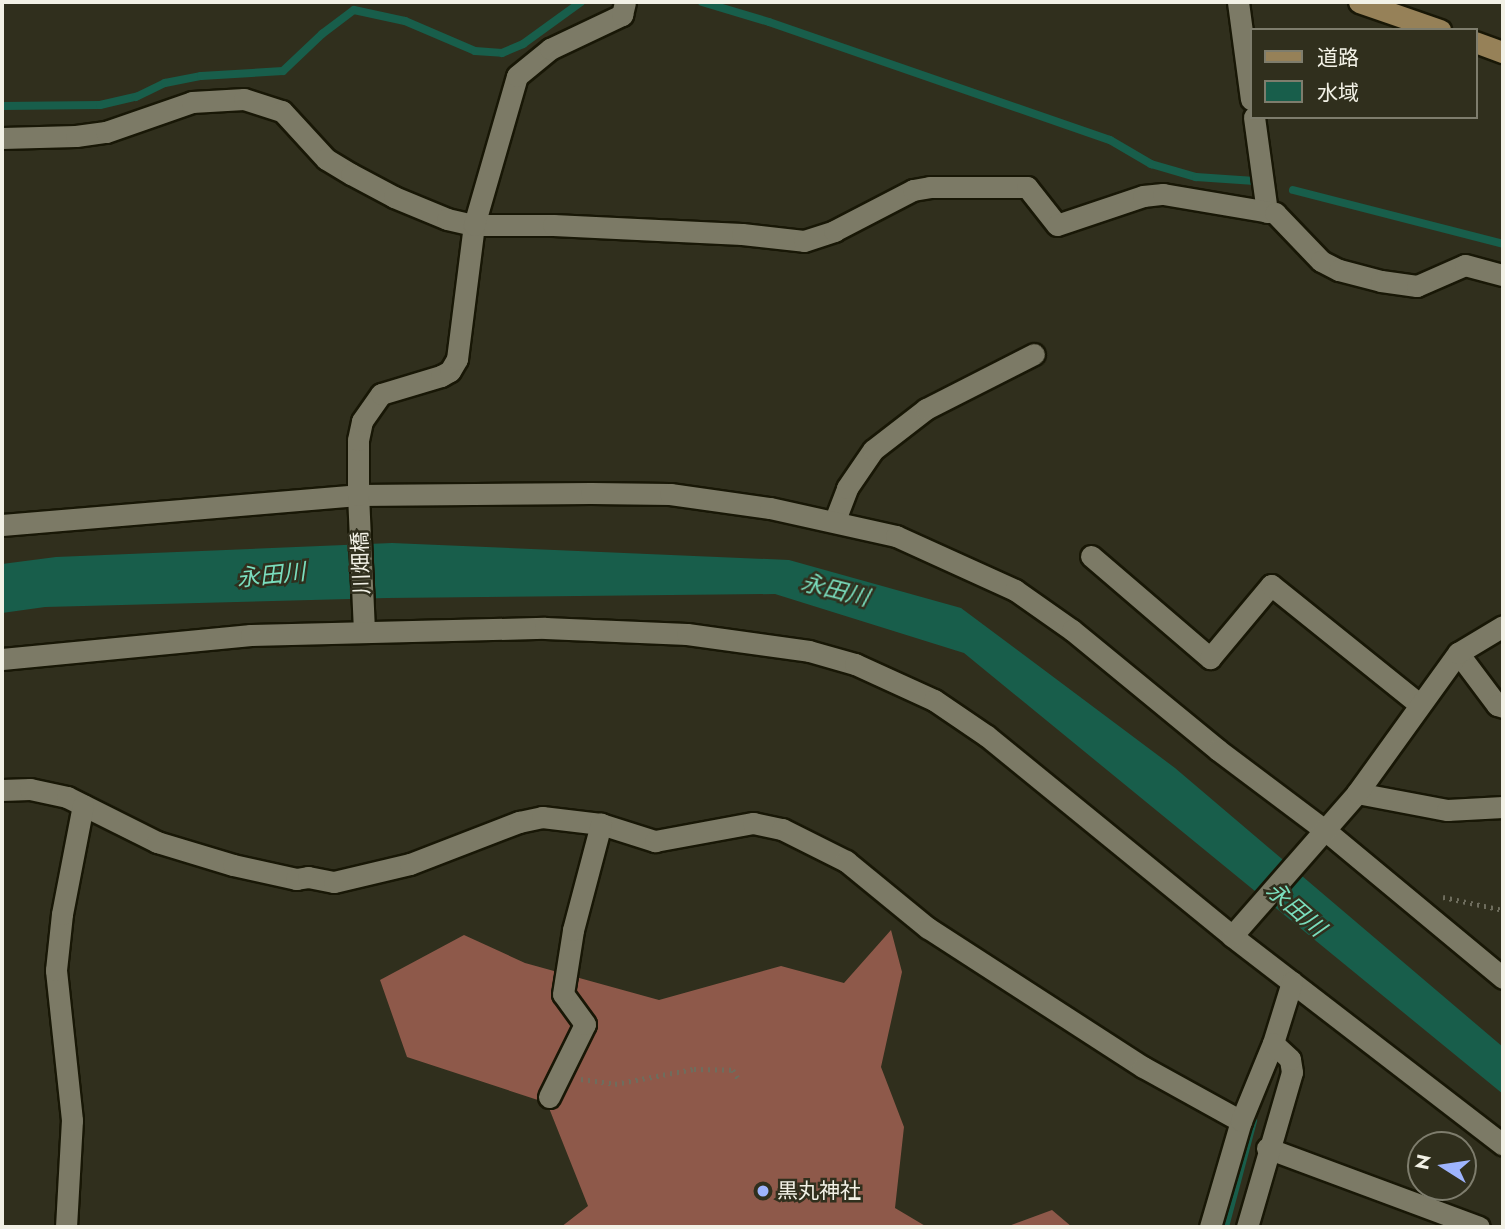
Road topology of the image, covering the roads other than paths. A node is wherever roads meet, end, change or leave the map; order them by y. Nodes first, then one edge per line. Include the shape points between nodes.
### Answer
1 (625, 2) edge
2 (1238, 2) edge
3 (1359, 2) edge
4 (1434, 28) edge
5 (1477, 43) edge
6 (1503, 52) edge
7 (1250, 92) edge
8 (1254, 119) edge
9 (2, 138) edge
10 (1267, 212) junction
11 (474, 225) junction
12 (1503, 275) edge
13 (1034, 354) dead end
14 (358, 495) junction
15 (835, 520) junction
16 (2, 525) edge
17 (1091, 556) dead end
18 (1503, 625) edge
19 (364, 631) junction
20 (1458, 653) junction
21 (2, 659) edge
22 (1419, 704) junction
23 (1503, 707) edge
24 (2, 790) edge
25 (1357, 793) junction
26 (83, 805) junction
27 (1503, 807) edge
28 (601, 824) junction
29 (1326, 831) junction
30 (1232, 936) junction
31 (1503, 978) edge
32 (1293, 982) junction
33 (1273, 1043) junction
34 (549, 1097) dead end
35 (1241, 1121) junction
36 (1503, 1145) edge
37 (1268, 1149) junction
38 (66, 1227) edge
39 (1210, 1227) edge
40 (1247, 1227) edge
41 (1479, 1227) edge

1 - 11 street, 川畑橋 via 622,15 550,49 517,76
2 - 7 street
3 - 4 main road
5 - 6 main road
8 - 10 street
9 - 11 street via 106,132 192,102 244,99 282,111 326,159 351,174 415,206
10 - 11 street via 1163,194 1143,196 1057,225 1027,187 930,187 913,190 834,231 804,241 742,234
10 - 12 street via 1275,213 1321,261 1339,270 1417,286 1465,265
11 - 14 street, 川畑橋 via 457,359 441,376 381,394 371,405 358,440
13 - 15 street via 926,409 873,450 847,488
14 - 15 street via 670,494
14 - 16 street
14 - 19 street, 川畑橋
15 - 29 street via 896,536 1015,590
17 - 22 street via 1210,658 1271,584
18 - 20 street
19 - 21 street via 251,635
19 - 30 street via 545,628 687,634 809,651 855,664 934,700 988,736
20 - 22 street
20 - 23 street
22 - 25 street
24 - 26 street via 30,789
25 - 27 street via 1447,810
25 - 29 street
26 - 28 street via 157,842 233,865 334,882 410,864 542,817
26 - 38 street via 56,970 72,1120
28 - 34 street via 573,930 563,994 585,1024
28 - 35 street via 655,841 753,822 782,829 846,861 928,928 1143,1068
29 - 30 street
29 - 31 street
30 - 32 street
32 - 33 street
32 - 36 street
33 - 35 street
33 - 37 street via 1290,1059 1292,1072
35 - 39 street
37 - 40 street
37 - 41 street

